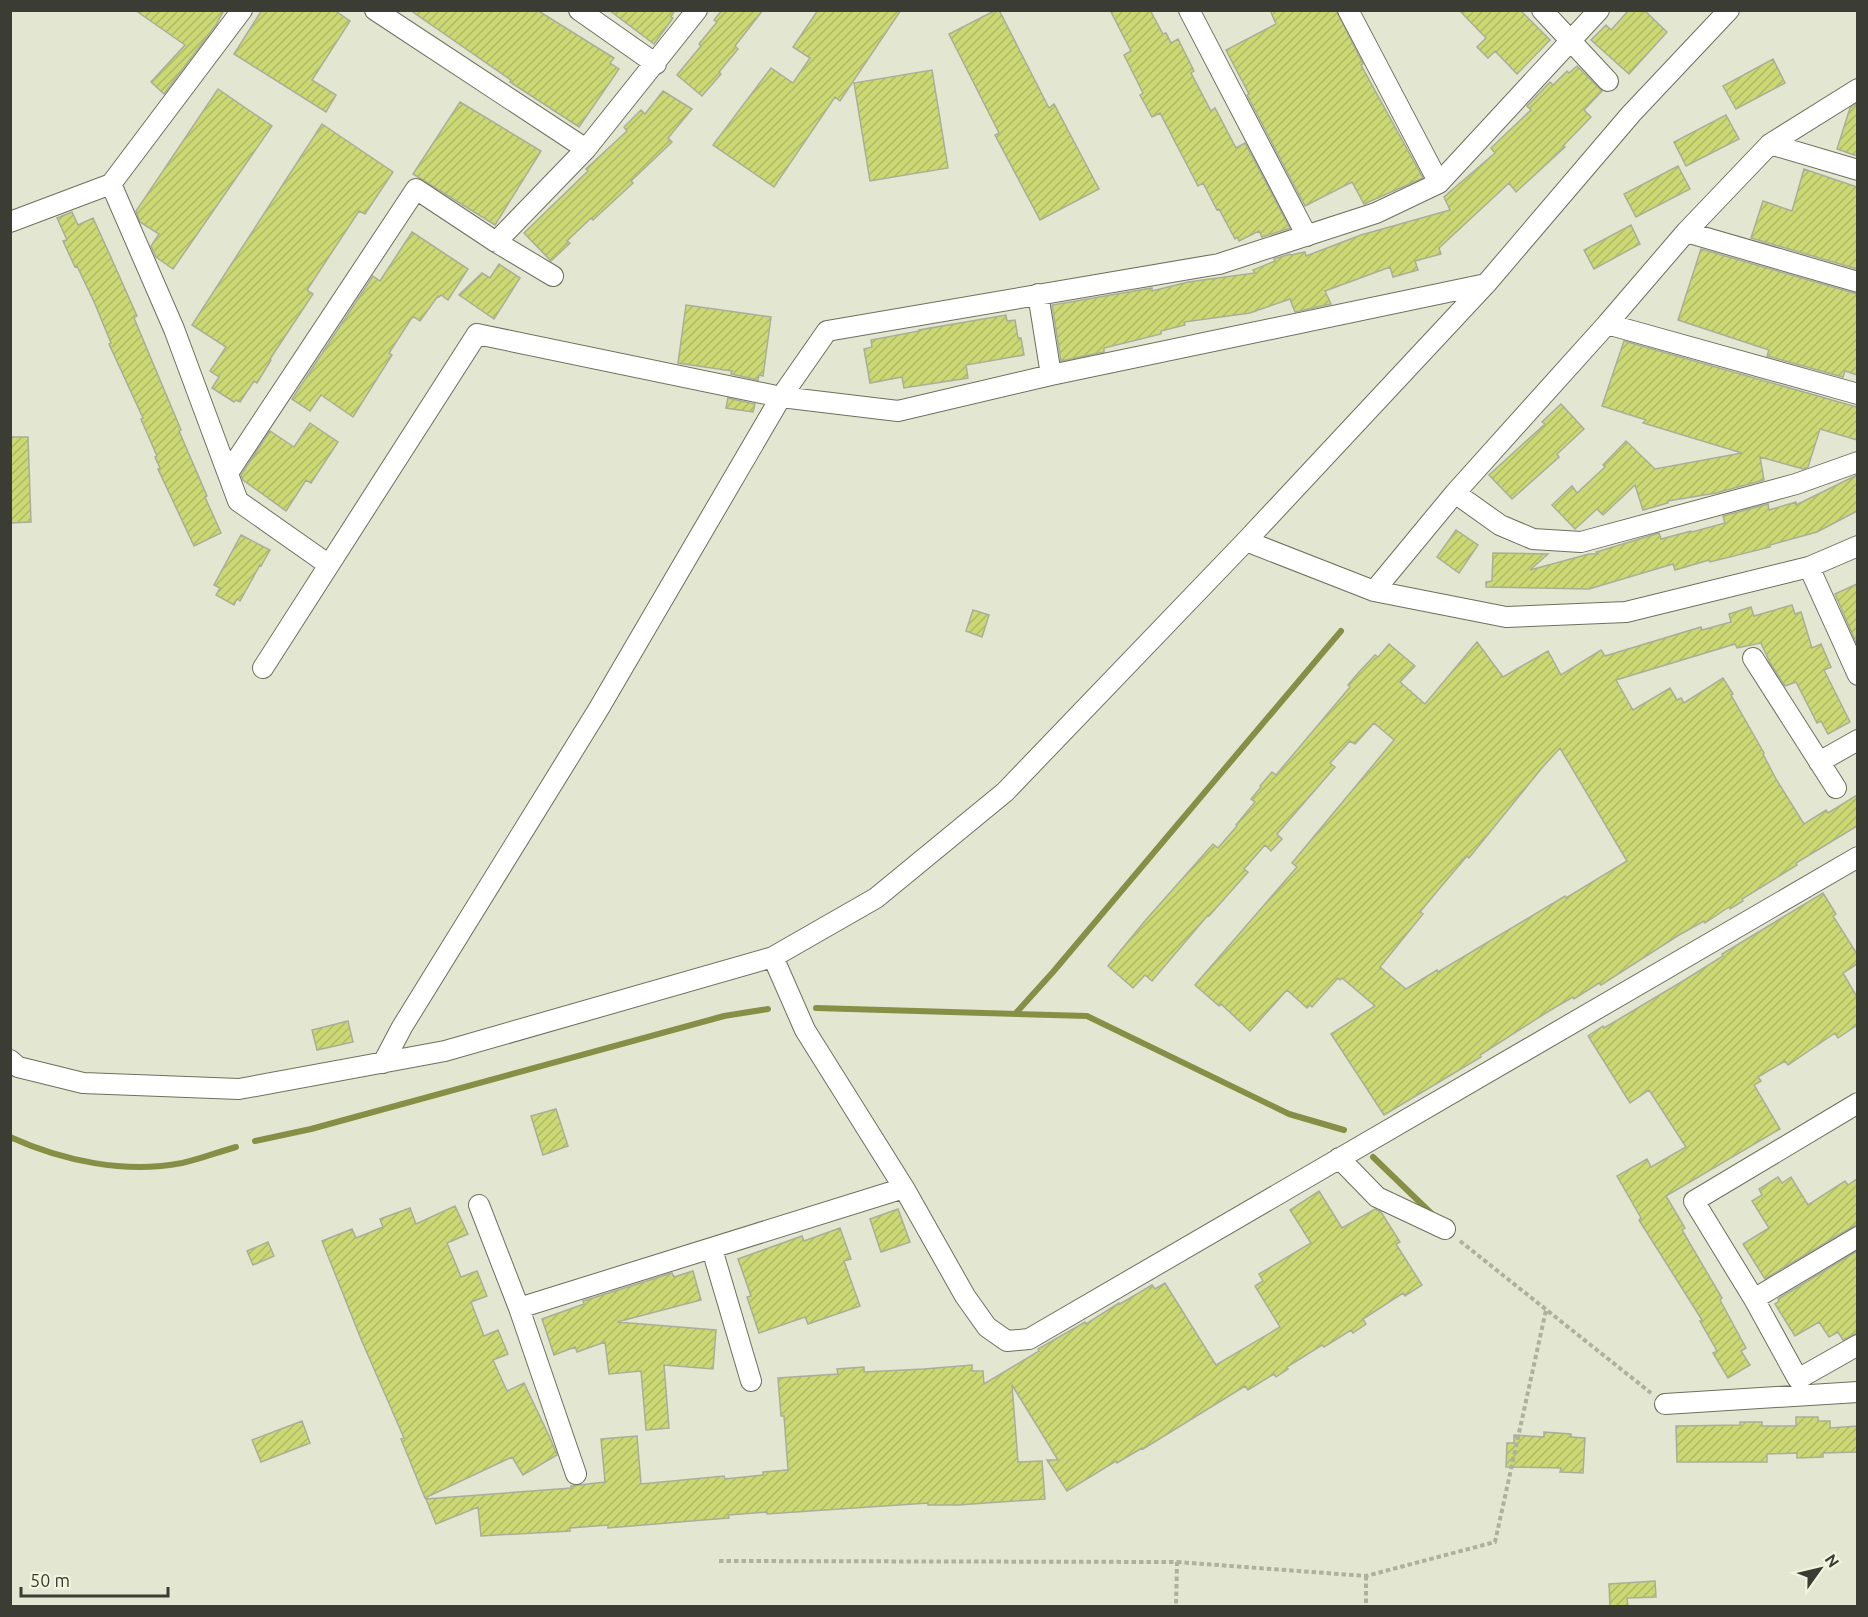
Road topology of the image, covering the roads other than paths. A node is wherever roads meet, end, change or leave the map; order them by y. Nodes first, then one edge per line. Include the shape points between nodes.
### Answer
1 (242, 10) edge
2 (375, 10) edge
3 (579, 10) edge
4 (697, 10) edge
5 (1189, 10) edge
6 (1348, 10) edge
7 (1542, 10) edge
8 (1599, 10) edge
9 (1729, 10) edge
10 (1571, 41) junction
11 (656, 64) junction
12 (1608, 81) dead end
13 (1857, 89) edge
14 (1770, 144) junction
15 (586, 149) junction
16 (1857, 170) edge
17 (1439, 183) junction
18 (111, 184) junction
19 (10, 222) edge
20 (1686, 232) junction
21 (1306, 236) junction
22 (496, 243) junction
23 (553, 276) dead end
24 (1857, 282) edge
25 (1486, 284) junction
26 (1038, 294) junction
27 (1607, 324) junction
28 (1051, 375) junction
29 (1857, 394) edge
30 (780, 397) junction
31 (1857, 462) edge
32 (228, 473) junction
33 (1455, 493) junction
34 (1246, 541) junction
35 (1857, 546) edge
36 (329, 565) junction
37 (1809, 567) junction
38 (1374, 591) junction
39 (1753, 658) dead end
40 (263, 668) dead end
41 (1857, 675) edge
42 (1857, 740) edge
43 (1819, 762) junction
44 (1836, 788) dead end
45 (1857, 857) edge
46 (773, 957) junction
47 (10, 1060) edge
48 (383, 1063) junction
49 (1857, 1103) edge
50 (1339, 1158) junction
51 (904, 1188) junction
52 (479, 1205) dead end
53 (1445, 1229) road end
54 (1857, 1237) edge
55 (712, 1249) junction
56 (1754, 1299) junction
57 (519, 1308) junction
58 (1857, 1345) edge
59 (751, 1381) dead end
60 (1857, 1392) edge
61 (1665, 1404) road end
62 (576, 1474) dead end

1 - 18 street
2 - 15 street
3 - 11 street
4 - 11 street
5 - 21 street
6 - 17 street
7 - 10 street
8 - 10 street
9 - 25 street via 1631,114
10 - 12 street
10 - 17 street
11 - 15 street
13 - 14 street
14 - 16 street
14 - 20 street
15 - 22 street
17 - 21 street via 1376,213
18 - 19 street
18 - 32 street via 174,329
20 - 24 street
20 - 27 street
21 - 26 street via 1219,264
22 - 23 street
22 - 32 street via 417,189
25 - 28 street
25 - 34 street
26 - 28 street
26 - 30 street via 827,331
27 - 29 street
27 - 33 street
28 - 30 street via 898,411
30 - 36 street via 477,334
30 - 48 street via 598,710
31 - 33 street via 1796,484 1581,542 1533,539 1500,525
32 - 36 street via 238,501
33 - 38 street
34 - 38 street
34 - 46 street via 1005,792 876,898
35 - 37 street
36 - 40 street
37 - 38 street via 1626,612 1506,617
37 - 41 street
39 - 43 street
42 - 43 street
43 - 44 street
45 - 50 street
46 - 48 street via 445,1051
46 - 51 street via 805,1030
47 - 48 street via 18,1067 83,1083 239,1089
49 - 56 street via 1694,1201
50 - 51 street via 1029,1339 1007,1341 987,1327 971,1304
50 - 53 street via 1377,1197
51 - 55 street
52 - 57 street
54 - 56 street
55 - 57 street
55 - 59 street
56 - 58 street via 1798,1379
57 - 62 street
60 - 61 street

